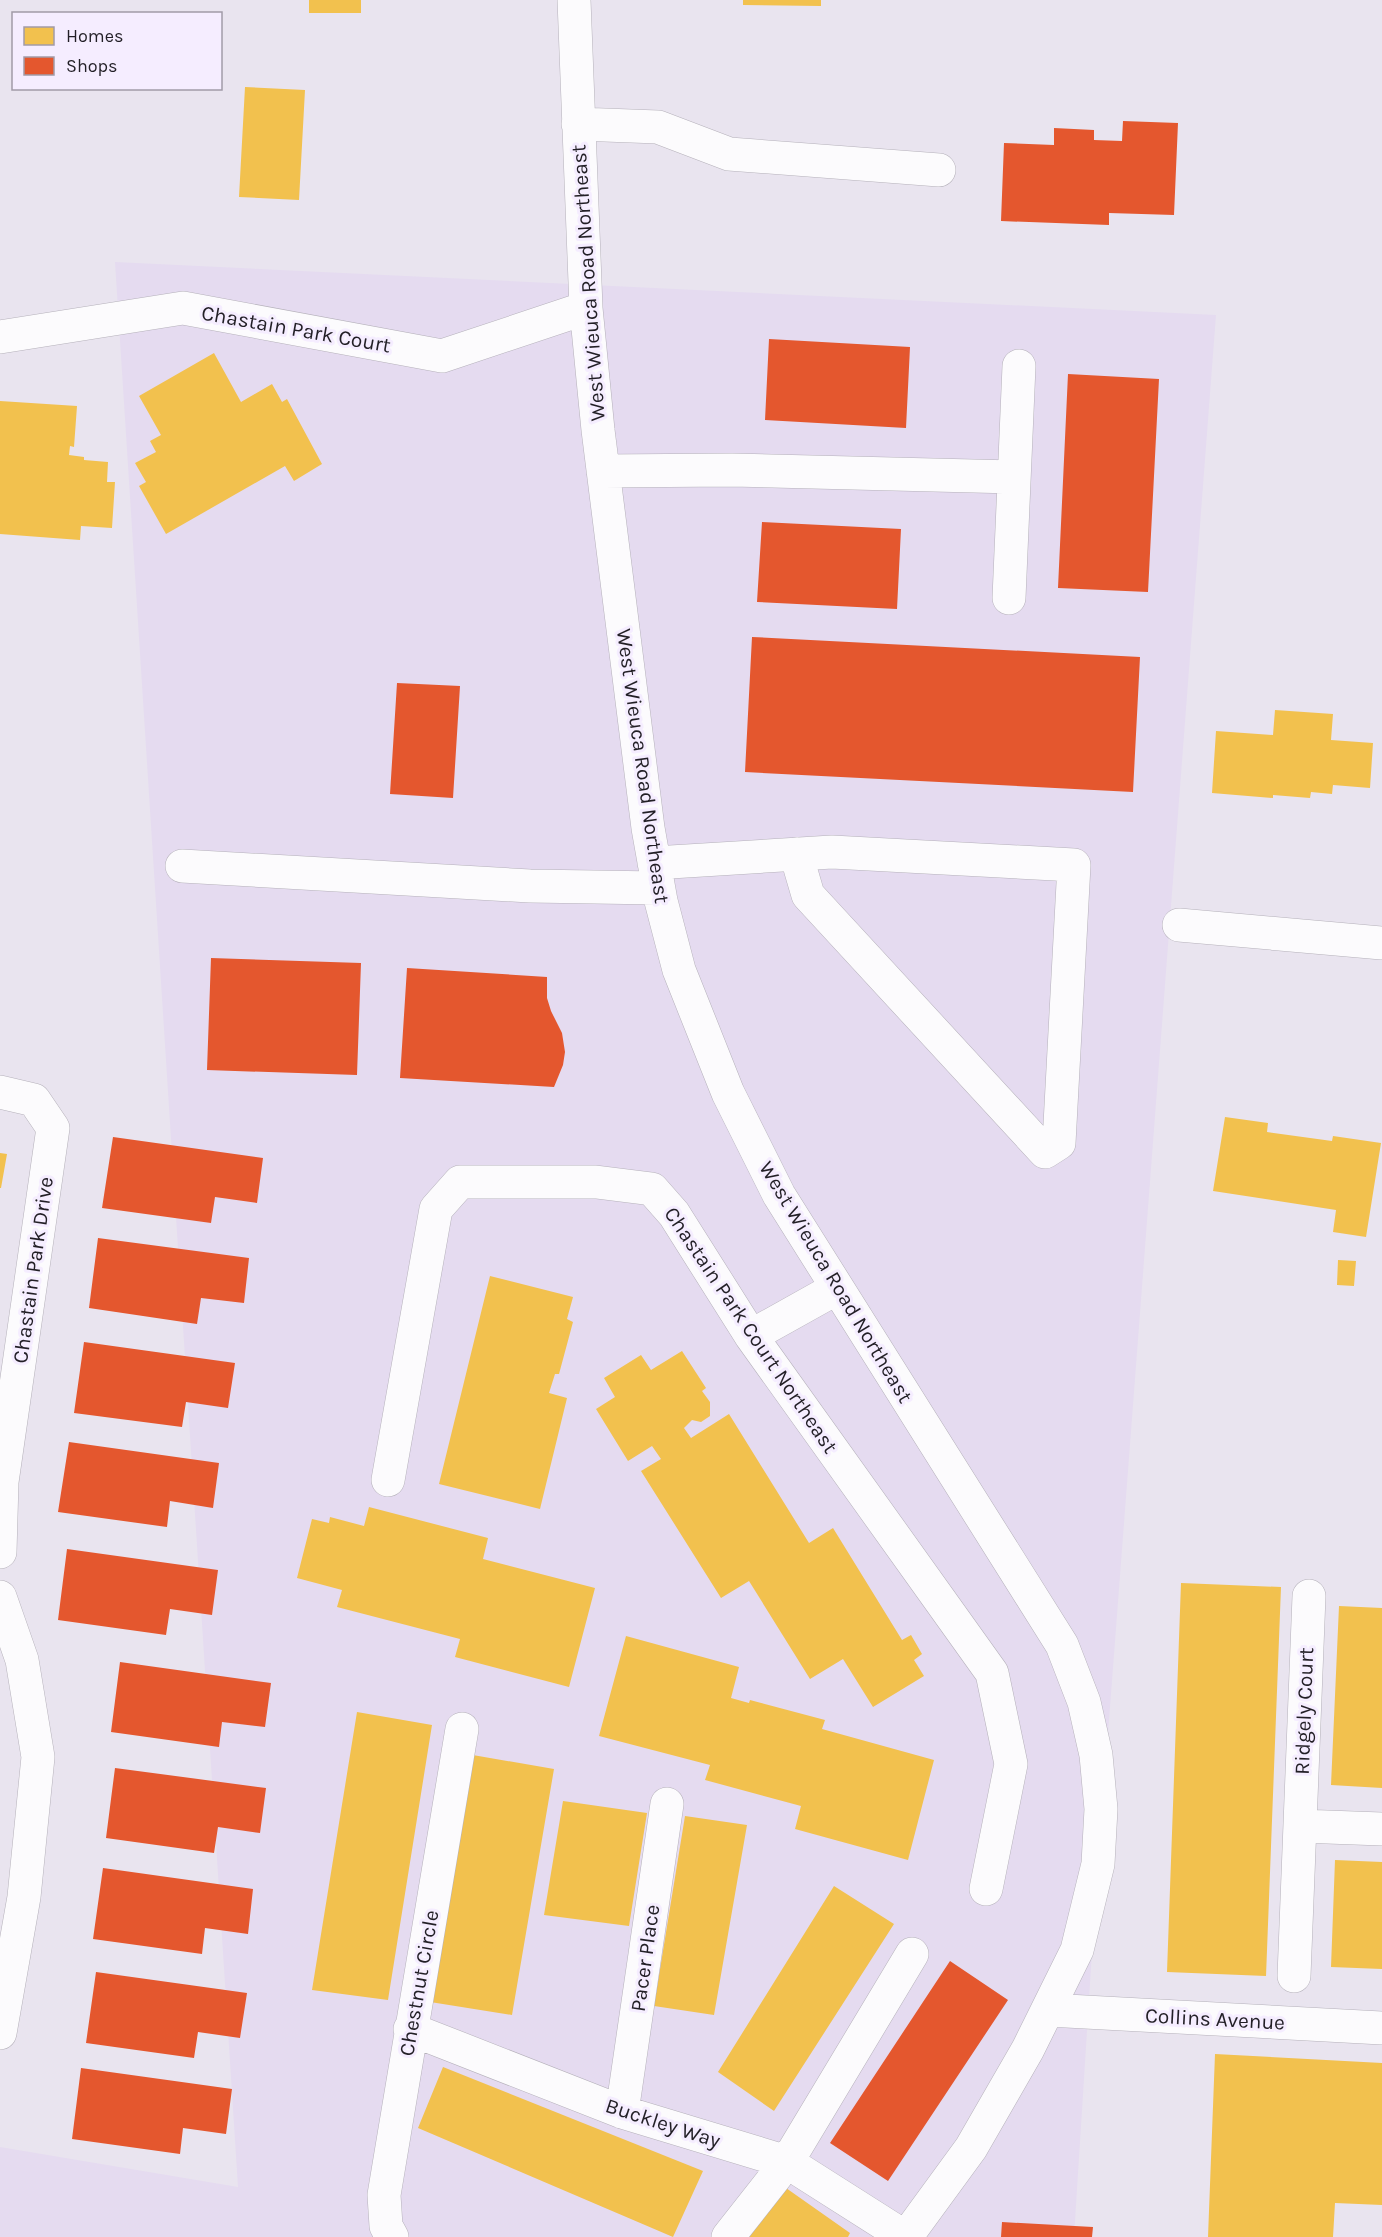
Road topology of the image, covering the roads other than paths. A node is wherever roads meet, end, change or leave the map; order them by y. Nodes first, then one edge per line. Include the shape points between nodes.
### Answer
1 (574, 0) edge
2 (578, 124) junction
3 (939, 170) dead end
4 (585, 308) junction
5 (0, 337) edge
6 (1018, 366) dead end
7 (603, 471) junction
8 (1014, 477) junction
9 (1009, 598) dead end
10 (796, 854) junction
11 (182, 866) dead end
12 (656, 875) junction
13 (1179, 925) dead end
14 (1382, 943) edge
15 (0, 1092) edge
16 (837, 1288) junction
17 (751, 1336) junction
18 (388, 1480) dead end
19 (0, 1552) edge
20 (1309, 1596) dead end
21 (0, 1597) edge
22 (462, 1729) dead end
23 (667, 1804) dead end
24 (1300, 1826) junction
25 (1382, 1829) edge
26 (986, 1889) dead end
27 (912, 1954) dead end
28 (1294, 1976) dead end
29 (1048, 2010) junction
30 (1382, 2028) edge
31 (411, 2029) junction
32 (0, 2034) edge
33 (622, 2112) junction
34 (787, 2162) junction
35 (392, 2237) edge
36 (728, 2237) edge
37 (905, 2237) edge

1 - 2 street, West Wieuca Road Northeast
2 - 3 street via 658,127 729,154
2 - 4 street, West Wieuca Road Northeast
4 - 5 street, Chastain Park Court via 442,356 183,308
4 - 7 street, West Wieuca Road Northeast
6 - 8 street
7 - 8 street
7 - 12 street, West Wieuca Road Northeast
8 - 9 street
10 - 10 street via 832,852 1074,865 1059,1143 1045,1152 808,895
10 - 12 street
11 - 12 street via 530,886
12 - 16 street, West Wieuca Road Northeast via 680,970 728,1094 779,1195
13 - 14 street
15 - 19 street, Chastain Park Drive via 34,1100 53,1128 2,1482
16 - 17 street
16 - 29 street, West Wieuca Road Northeast via 1062,1645 1084,1702 1099,1785 1098,1864 1077,1950
17 - 18 street, Chastain Park Court Northeast via 674,1214 652,1189 596,1182 460,1182 436,1209
17 - 26 street, Chastain Park Court Northeast via 992,1673 1011,1764
20 - 24 street, Ridgely Court
21 - 32 street via 22,1660 38,1757 24,1897
22 - 31 street, Chestnut Circle
23 - 33 street, Pacer Place
24 - 25 street
24 - 28 street, Ridgely Court
27 - 34 street
29 - 30 street, Collins Avenue
29 - 37 street, West Wieuca Road Northeast via 971,2148
31 - 33 street, Buckley Way
31 - 35 street, Chestnut Circle via 384,2195 386,2226
33 - 34 street, Buckley Way
34 - 36 street
34 - 37 street, Buckley Way

